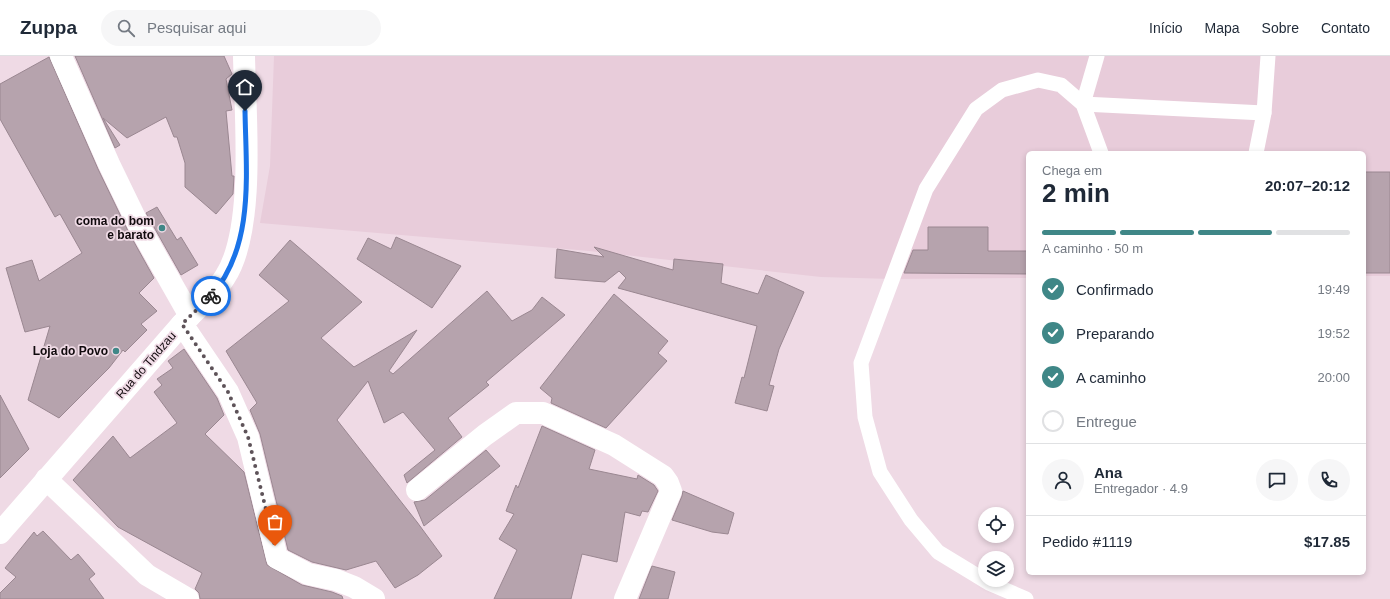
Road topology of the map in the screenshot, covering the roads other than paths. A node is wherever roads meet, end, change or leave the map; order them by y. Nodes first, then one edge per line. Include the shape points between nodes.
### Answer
1 (61, 56) edge
2 (244, 56) edge
3 (1096, 56) edge
4 (1268, 56) edge
5 (1082, 104) junction
6 (1264, 113) junction
7 (1100, 151) edge
8 (1256, 151) edge
9 (186, 320) junction
10 (46, 479) junction
11 (417, 490) dead end
12 (0, 533) edge
13 (188, 599) edge
14 (374, 599) edge
15 (625, 599) edge
16 (1026, 599) edge

1 - 9 street via 109,164
2 - 9 street, Rua do Tindzau via 246,196 238,249 226,276 212,295
3 - 5 lane
4 - 6 lane
5 - 6 lane
5 - 7 lane
5 - 16 lane via 1060,85 1038,80 1002,90 976,109 926,189 861,363 865,416 880,472 911,520 938,552 989,583
6 - 8 lane
9 - 10 street, Rua do Tindzau
9 - 14 street via 228,392 248,437 277,558 308,574 354,587
10 - 12 street, Rua do Tindzau
10 - 13 street via 147,575
11 - 15 street via 516,413 543,413 614,445 663,476 670,491

